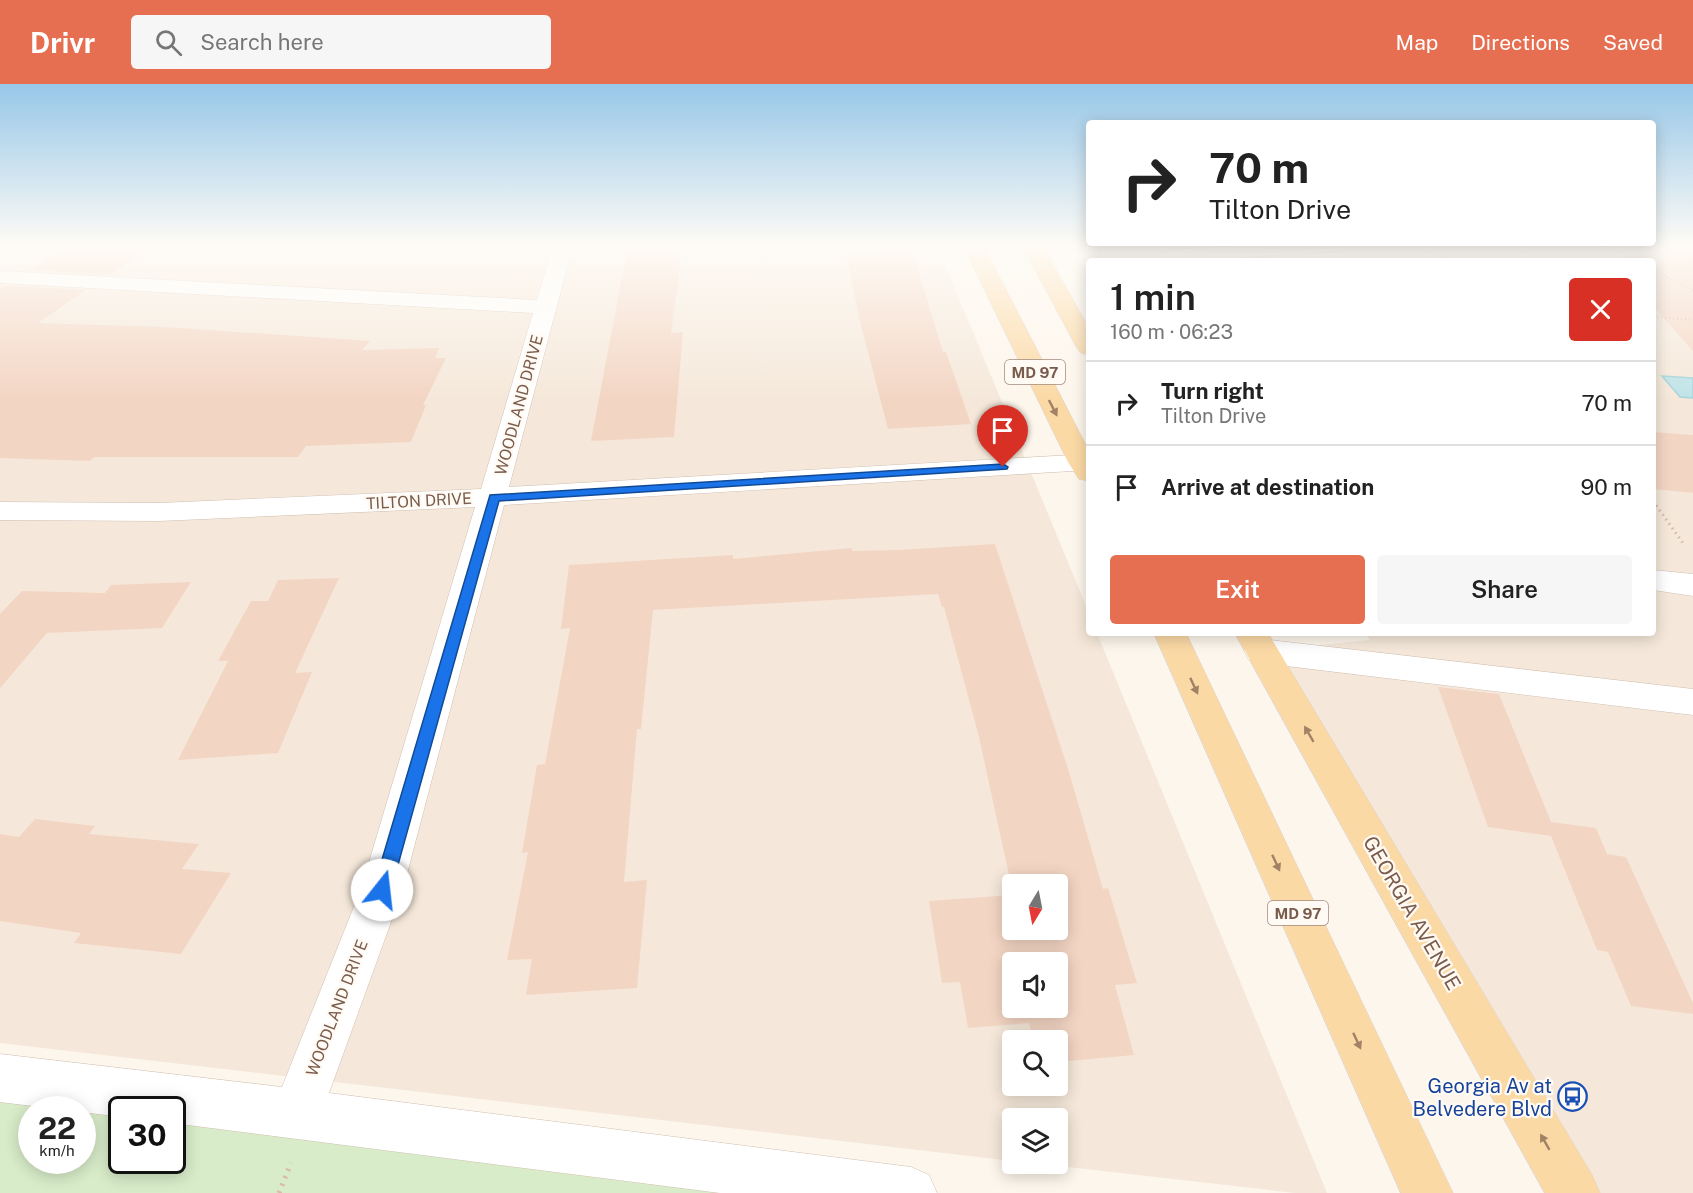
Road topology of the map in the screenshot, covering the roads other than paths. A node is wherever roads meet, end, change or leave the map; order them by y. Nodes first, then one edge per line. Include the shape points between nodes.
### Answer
1 (359, 297) edge
2 (548, 297) edge
3 (999, 297) edge
4 (1061, 297) edge
5 (545, 307) junction
6 (1086, 343) edge
7 (1086, 466) edge
8 (494, 497) junction
9 (0, 511) edge
10 (1656, 580) edge
11 (1693, 585) edge
12 (1171, 636) edge
13 (1256, 642) edge
14 (1693, 702) edge
15 (0, 1078) edge
16 (297, 1112) junction
17 (911, 1193) edge
18 (1427, 1193) edge
19 (1574, 1193) edge

1 - 5 street
2 - 5 street, WOODLAND DRIVE
3 -> 7 main road, MD 97
4 - 6 main road
5 - 8 street, WOODLAND DRIVE
7 - 8 street, TILTON DRIVE
8 - 9 street, TILTON DRIVE via 159,512
8 - 16 street, WOODLAND DRIVE via 382,890
10 - 11 street
12 -> 18 main road, MD 97
13 - 14 street
19 -> 13 main road, GEORGIA AVENUE
15 - 16 street
16 - 17 street

